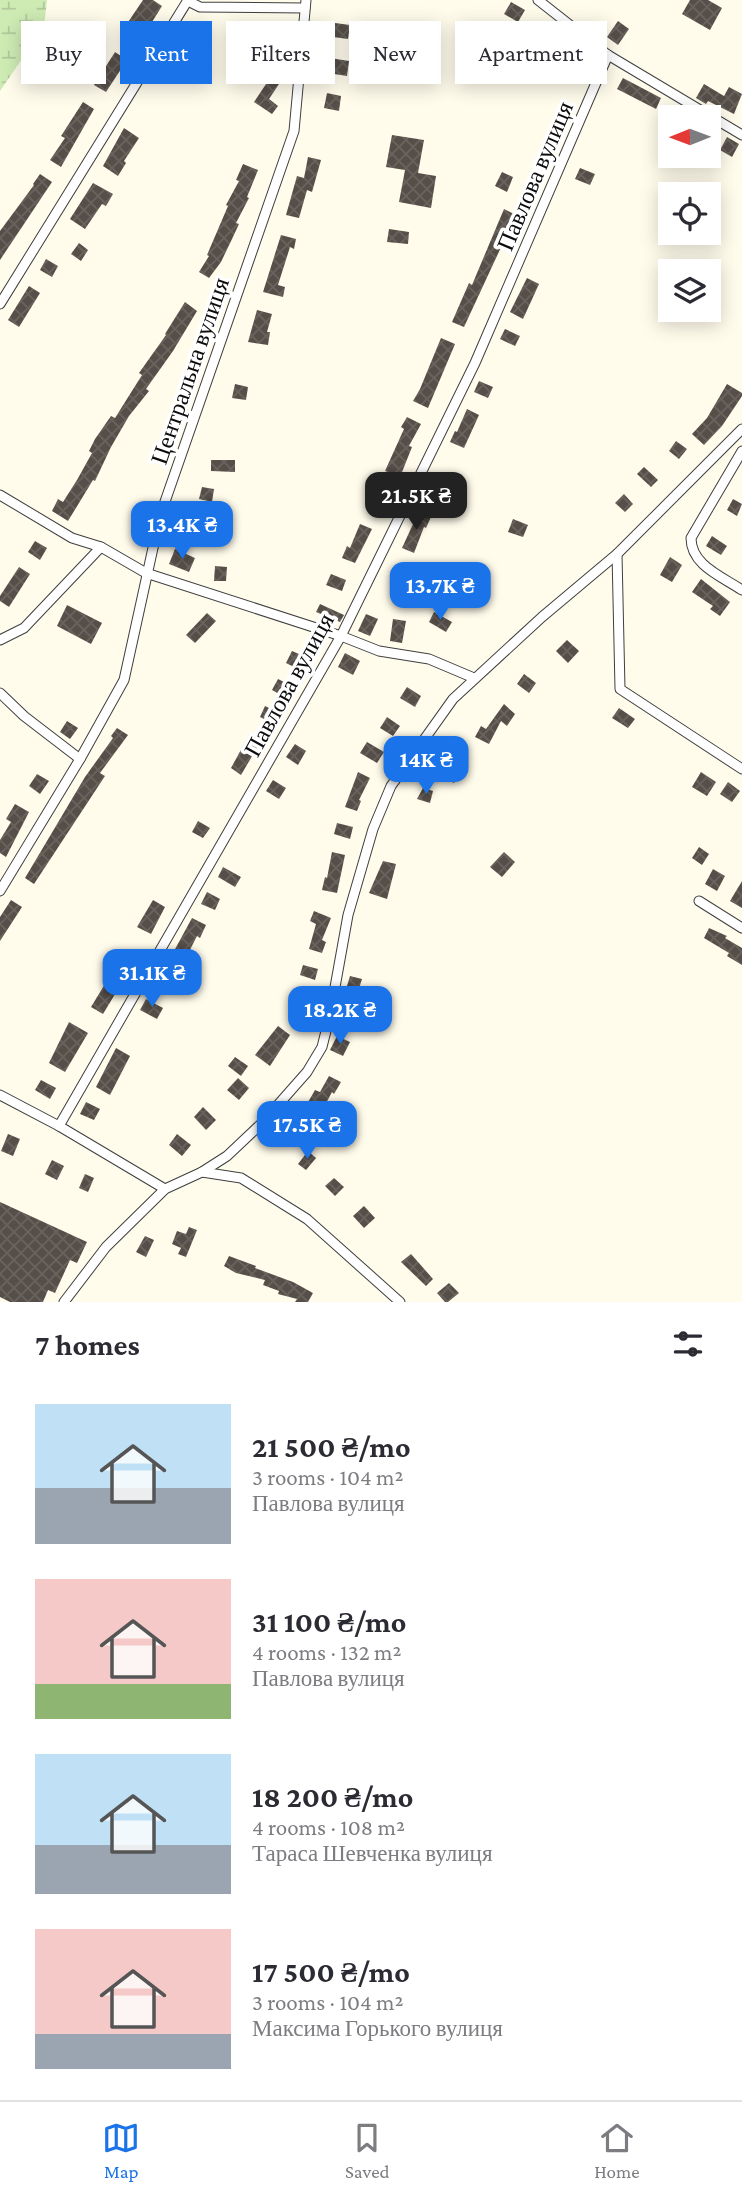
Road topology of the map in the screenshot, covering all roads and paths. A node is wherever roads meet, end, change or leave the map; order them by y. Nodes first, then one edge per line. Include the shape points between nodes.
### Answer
1 (188, 0) edge
2 (538, 0) edge
3 (305, 4) edge
4 (608, 55) junction
5 (742, 135) edge
6 (0, 304) edge
7 (742, 429) edge
8 (742, 451) edge
9 (0, 495) edge
10 (101, 547) junction
11 (617, 554) junction
12 (146, 573) junction
13 (742, 590) edge
14 (341, 636) junction
15 (0, 640) edge
16 (474, 678) junction
17 (0, 693) edge
18 (80, 759) junction
19 (742, 769) edge
20 (0, 891) edge
21 (699, 901) dead end
22 (742, 928) edge
23 (0, 1095) edge
24 (59, 1126) junction
25 (202, 1172) junction
26 (165, 1189) junction
27 (69, 1300) edge
28 (400, 1302) edge

1 - 3 street via 200,7
1 - 6 street
2 - 4 street
3 - 12 street, Центральна вулиця via 294,131 160,516
4 - 5 street
4 - 14 street, Павлова вулиця via 475,363
7 - 11 street
8 - 13 street via 691,538 691,547 698,561
9 - 10 street via 72,538
10 - 12 street
10 - 15 street via 24,628
11 - 16 street
11 - 19 street via 620,689
12 - 14 street
12 - 18 street, Центральна вулиця via 124,680
14 - 16 street via 379,652 429,659
14 - 24 street, Павлова вулиця
16 - 25 street via 453,699 391,786 373,829 348,915 322,1047 286,1098 228,1156
17 - 18 street
18 - 20 street, Центральна вулиця
21 - 22 street
23 - 24 street
24 - 26 street
25 - 26 street
25 - 28 street via 241,1178 307,1219
26 - 27 street via 106,1247

